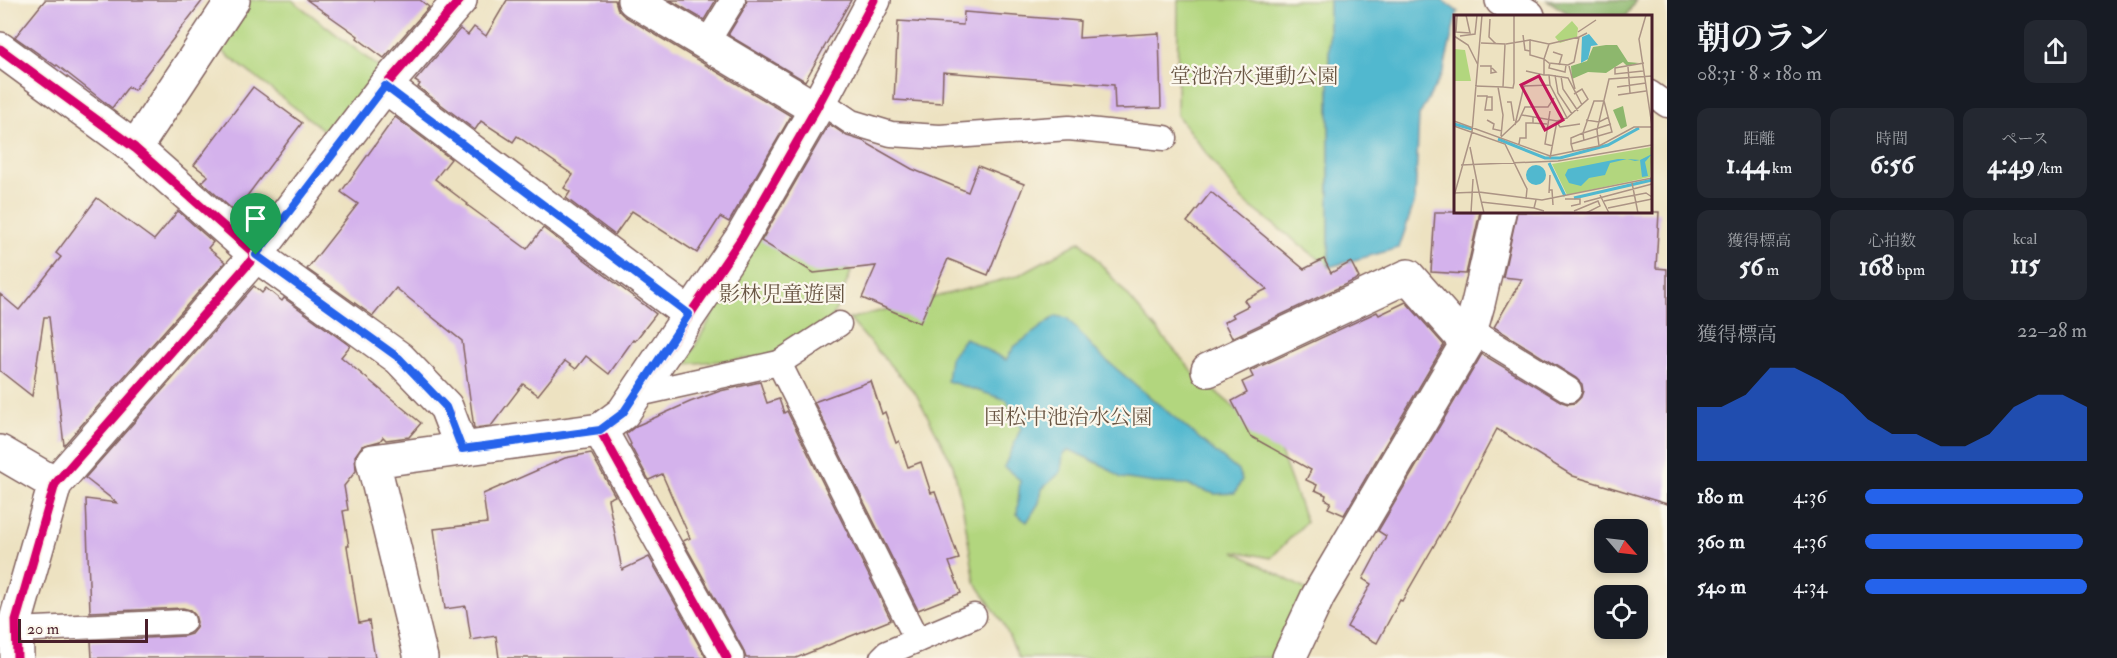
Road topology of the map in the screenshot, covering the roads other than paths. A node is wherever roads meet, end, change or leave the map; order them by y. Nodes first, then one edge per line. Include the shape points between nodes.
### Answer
1 (460, 0) edge
2 (634, 0) edge
3 (733, 0) edge
4 (874, 0) edge
5 (1502, 0) edge
6 (229, 2) edge
7 (1526, 15) edge
8 (706, 44) junction
9 (0, 49) edge
10 (385, 86) junction
11 (1652, 94) edge
12 (818, 105) junction
13 (1667, 105) edge
14 (1165, 138) dead end
15 (135, 148) junction
16 (1499, 213) edge
17 (256, 255) junction
18 (689, 314) junction
19 (839, 324) dead end
20 (1469, 337) junction
21 (779, 363) junction
22 (1208, 370) dead end
23 (1569, 390) dead end
24 (634, 395) junction
25 (600, 430) junction
26 (462, 449) junction
27 (0, 452) edge
28 (55, 484) junction
29 (974, 616) dead end
30 (183, 622) dead end
31 (917, 640) junction
32 (16, 644) edge
33 (422, 658) edge
34 (727, 658) edge
35 (882, 658) edge
36 (1289, 658) edge

1 - 10 street
2 - 8 street
3 - 8 lane
4 - 12 street
5 - 7 street
6 - 15 street
8 - 12 street
9 - 15 street
10 - 17 street
10 - 18 street
11 - 13 lane
12 - 14 lane via 851,122 891,134 940,137 1069,128
12 - 18 street via 741,239
15 - 17 street
16 - 20 street
17 - 26 street via 399,358 446,407
17 - 28 street
18 - 24 street
19 - 21 lane
20 - 22 street via 1408,276
20 - 23 lane
20 - 36 street via 1318,596
21 - 24 lane
21 - 31 lane
24 - 25 street via 623,413
25 - 26 street
25 - 34 street
26 - 33 street via 373,461
27 - 28 street
28 - 32 street via 16,620
29 - 31 lane
30 - 32 lane
31 - 35 lane via 887,652

